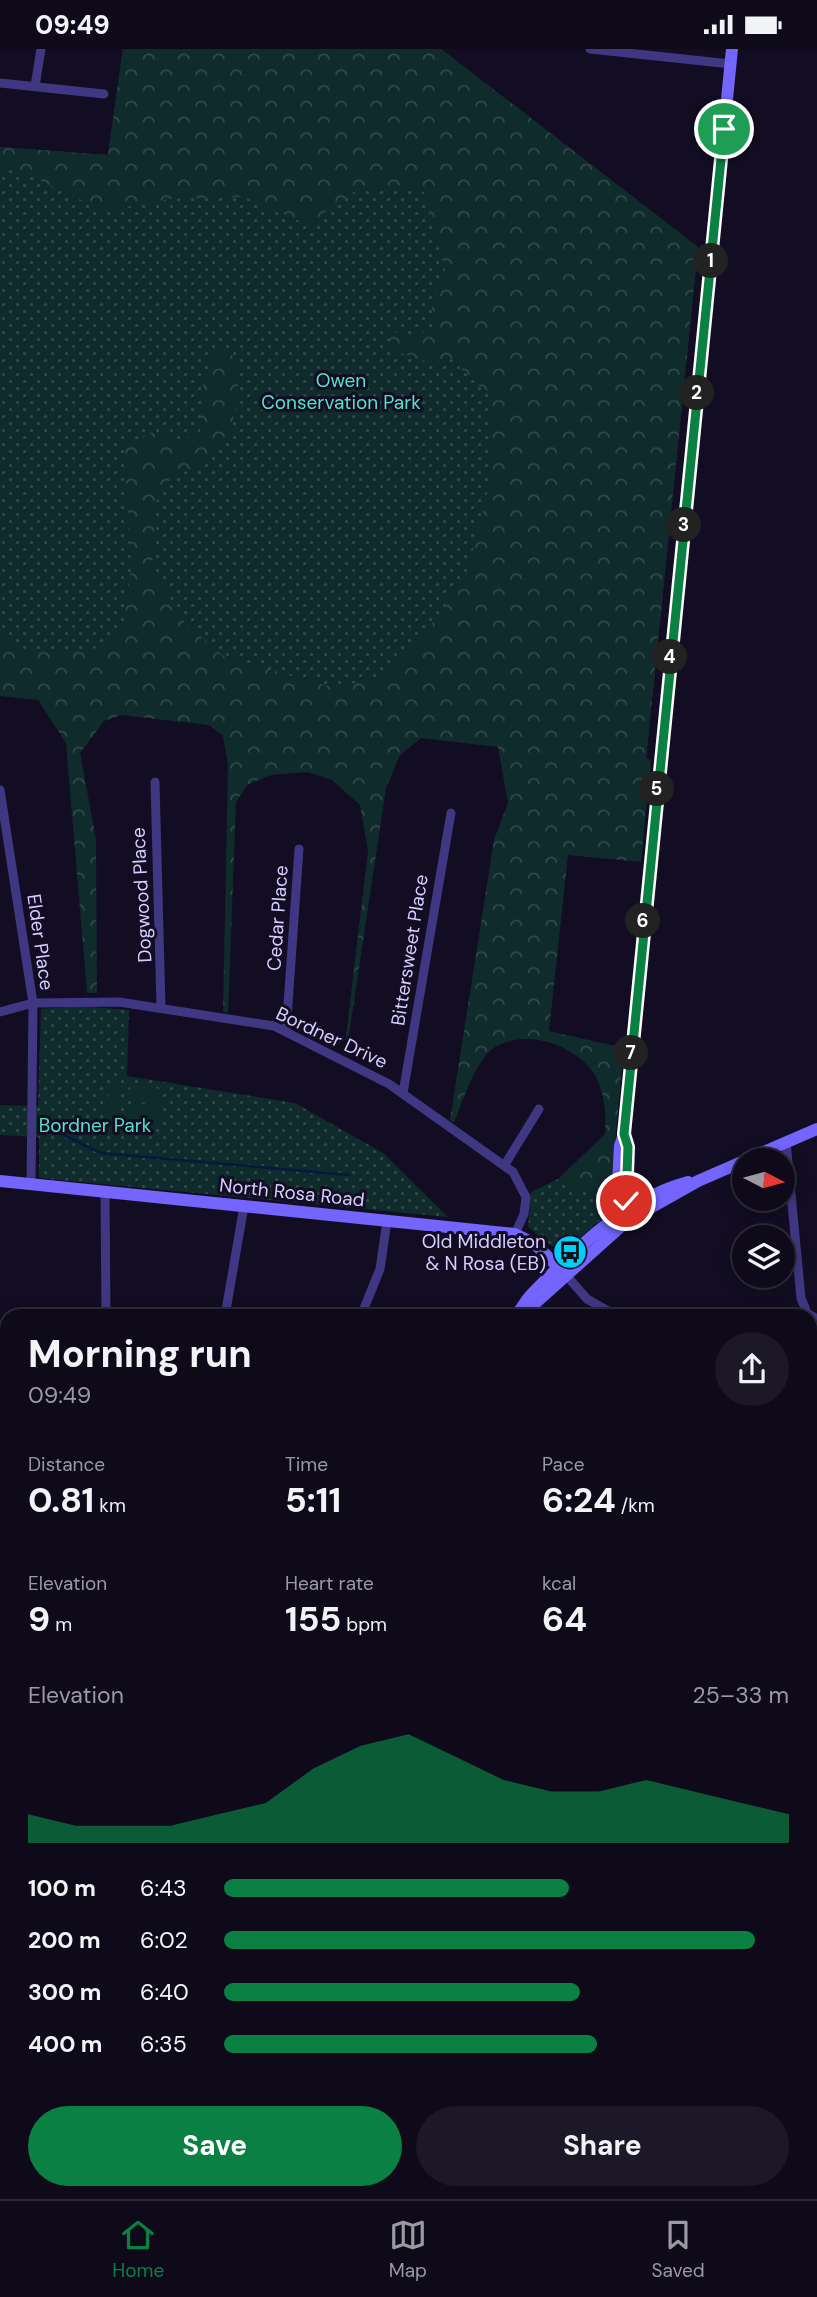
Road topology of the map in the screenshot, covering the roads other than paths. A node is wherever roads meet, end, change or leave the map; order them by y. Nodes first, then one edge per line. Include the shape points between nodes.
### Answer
1 (41, 49) edge
2 (590, 49) edge
3 (732, 49) edge
4 (731, 64) junction
5 (0, 83) edge
6 (35, 86) junction
7 (104, 94) dead end
8 (155, 782) dead end
9 (0, 790) edge
10 (451, 813) dead end
11 (299, 849) dead end
12 (33, 1003) junction
13 (161, 1007) junction
14 (0, 1012) edge
15 (286, 1032) junction
16 (403, 1093) junction
17 (539, 1109) dead end
18 (817, 1129) edge
19 (624, 1134) junction
20 (786, 1142) junction
21 (773, 1148) edge
22 (504, 1166) junction
23 (732, 1166) edge
24 (0, 1181) edge
25 (628, 1181) junction
26 (698, 1181) junction
27 (32, 1185) junction
28 (105, 1192) junction
29 (648, 1197) junction
30 (244, 1206) junction
31 (623, 1216) junction
32 (387, 1221) junction
33 (515, 1234) junction
34 (562, 1271) junction
35 (106, 1309) edge
36 (226, 1309) edge
37 (364, 1309) edge
38 (521, 1309) edge
39 (605, 1309) edge
40 (805, 1309) edge

1 - 6 street
2 - 4 street
3 - 4 street
4 - 19 street
5 - 6 street
6 - 7 street
8 - 13 street, Dogwood Place
9 - 12 street, Elder Place
10 - 16 street, Bittersweet Place
11 - 15 street, Cedar Place
12 - 13 street, Bordner Drive via 119,1002
12 - 14 street, Bordner Drive
12 - 27 street, Elder Place
13 - 15 street, Bordner Drive via 275,1026
15 - 16 street, Bordner Drive
16 - 22 street, Bordner Drive
17 - 22 street
18 - 20 street
19 - 25 street
19 - 31 street via 620,1146
20 - 21 street
20 - 40 street
22 - 33 street, Bordner Drive via 525,1190 524,1214
23 - 26 street
24 - 27 street, North Rosa Road
25 - 29 street
25 - 31 street
26 - 29 street
26 - 31 street
27 - 28 street, North Rosa Road
28 - 30 street, North Rosa Road
28 - 35 street
29 - 31 street
30 - 32 street, North Rosa Road
30 - 36 street
31 - 34 street
32 - 33 street, North Rosa Road
32 - 37 street via 380,1269
33 - 34 street, North Rosa Road via 535,1244
34 - 38 street via 528,1298
34 - 39 street via 587,1299

